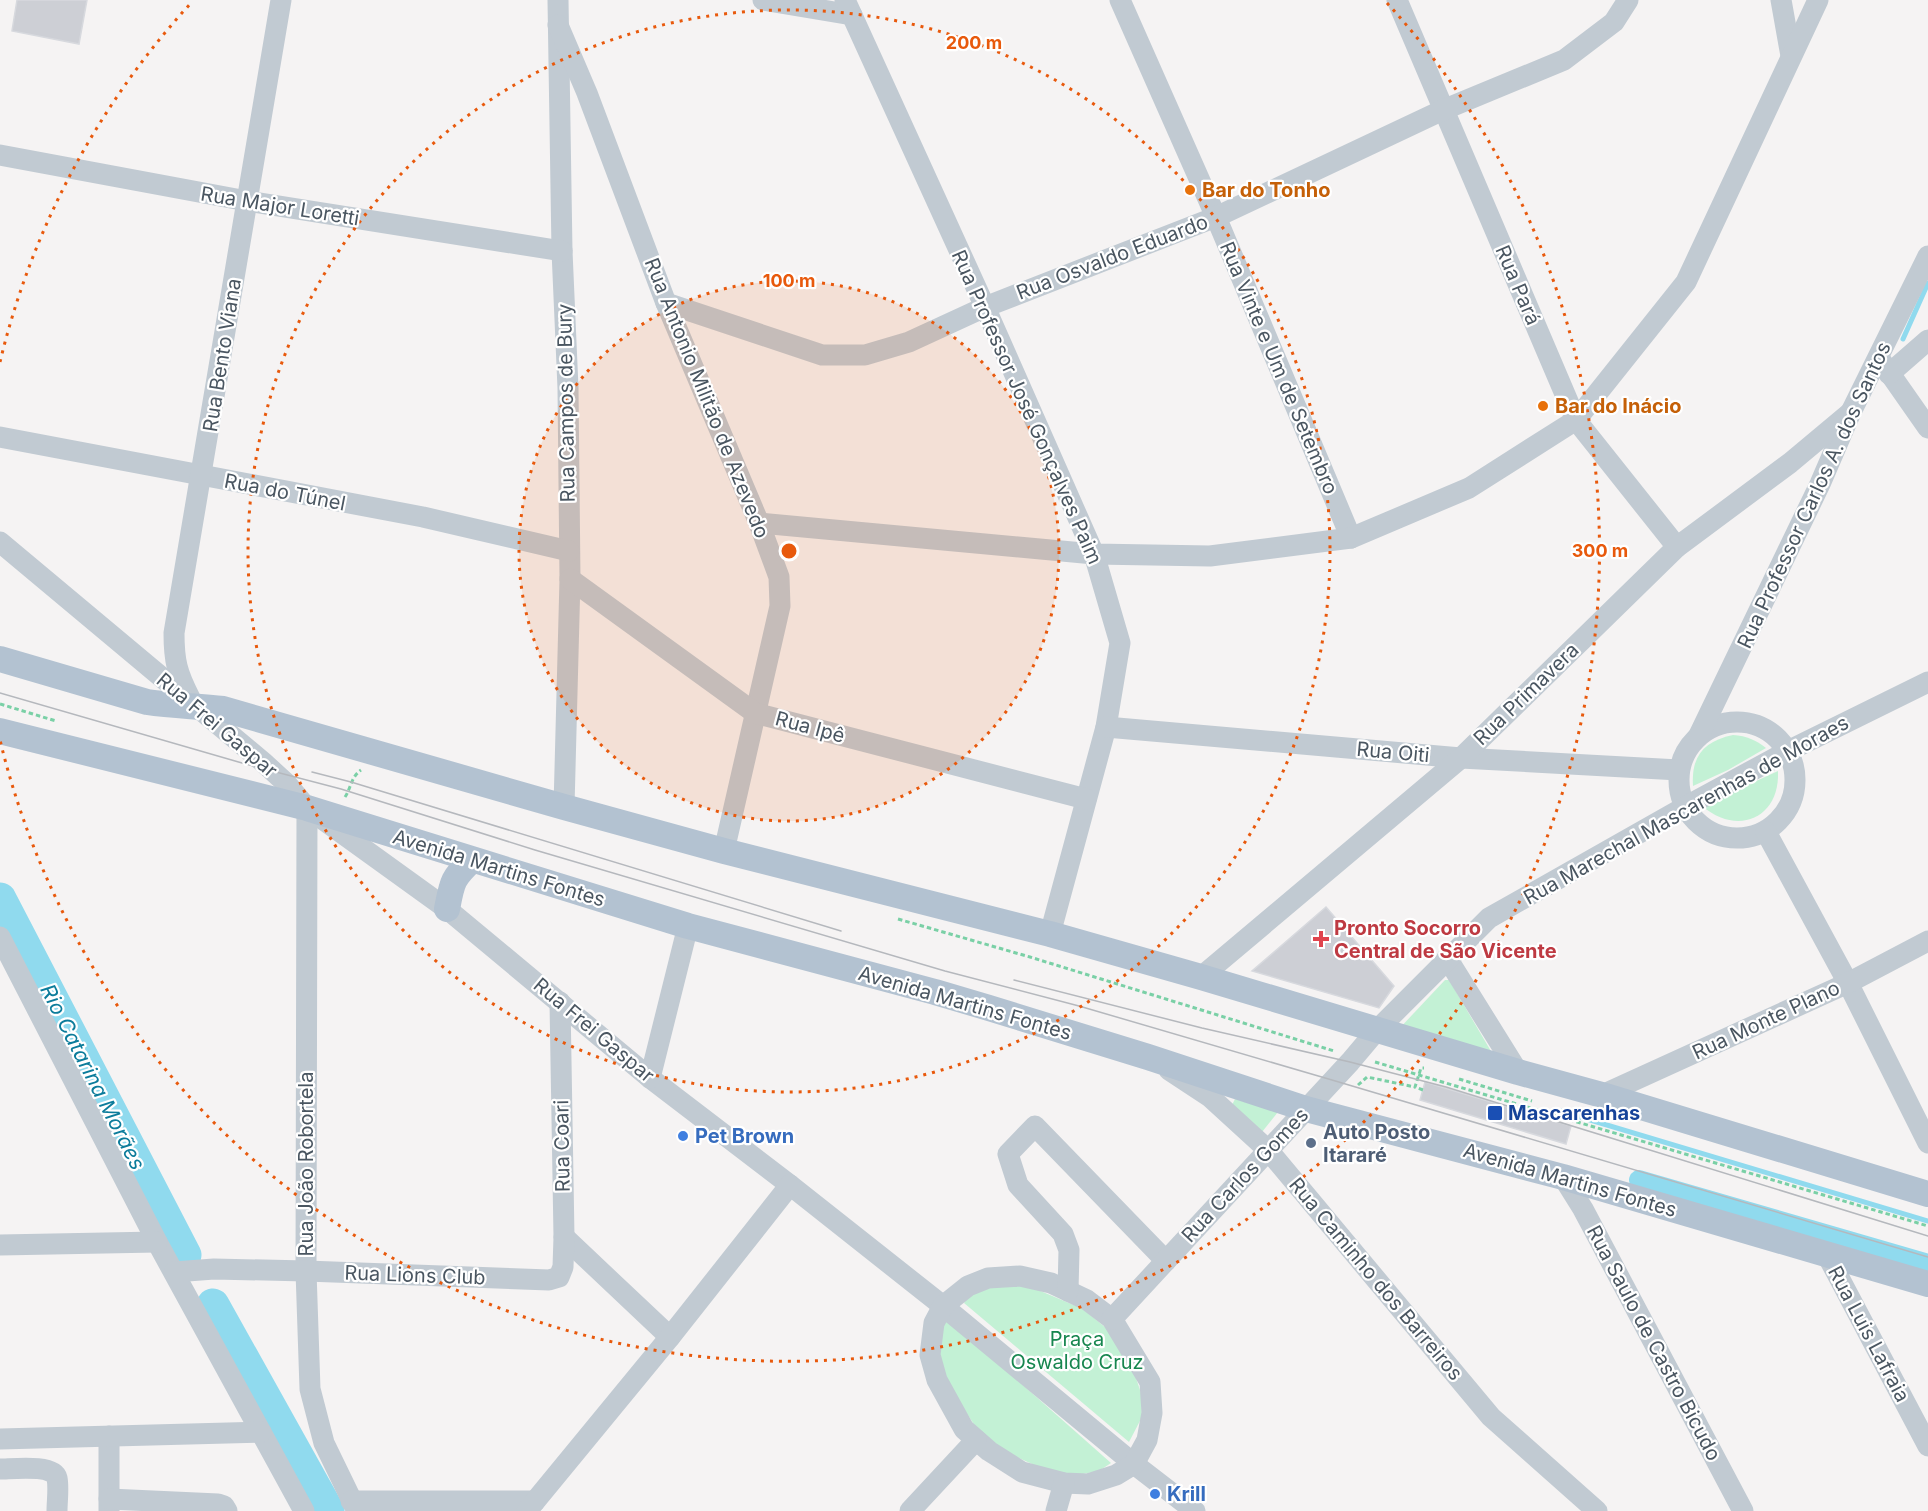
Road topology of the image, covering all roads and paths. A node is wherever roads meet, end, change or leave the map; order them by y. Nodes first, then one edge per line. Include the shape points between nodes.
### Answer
1 (281, 0) edge
2 (558, 0) edge
3 (763, 0) edge
4 (1120, 0) edge
5 (1397, 0) edge
6 (1628, 0) edge
7 (1781, 0) edge
8 (1818, 0) edge
9 (849, 7) edge
10 (558, 25) junction
11 (1791, 56) junction
12 (1443, 110) junction
13 (0, 155) edge
14 (247, 201) junction
15 (1216, 217) junction
16 (562, 251) junction
17 (1928, 256) edge
18 (666, 303) junction
19 (985, 307) junction
20 (1928, 340) edge
21 (1884, 366) junction
22 (1851, 412) junction
23 (1576, 420) junction
24 (1928, 428) edge
25 (0, 437) edge
26 (202, 476) junction
27 (759, 523) junction
28 (1351, 538) junction
29 (0, 542) edge
30 (1677, 547) junction
31 (569, 551) junction
32 (1094, 554) junction
33 (570, 579) junction
34 (0, 659) edge
35 (1928, 682) edge
36 (0, 704) edge
37 (194, 706) junction
38 (754, 713) junction
39 (56, 721) dead end
40 (1106, 727) junction
41 (0, 731) edge
42 (1699, 735) junction
43 (1788, 752) junction
44 (1461, 758) junction
45 (363, 768) dead end
46 (1679, 770) junction
47 (337, 800) dead end
48 (1086, 800) junction
49 (564, 807) junction
50 (1685, 807) junction
51 (307, 808) junction
52 (1766, 831) junction
53 (724, 851) junction
54 (472, 860) junction
55 (447, 909) junction
56 (892, 918) dead end
57 (688, 926) junction
58 (1050, 934) junction
59 (0, 937) edge
60 (1928, 941) edge
61 (1447, 958) junction
62 (1201, 977) junction
63 (1848, 983) junction
64 (560, 1002) junction
65 (1377, 1030) junction
66 (1354, 1056) junction
67 (1148, 1057) junction
68 (1432, 1071) dead end
69 (1518, 1072) junction
70 (1419, 1075) junction
71 (1367, 1077) dead end
72 (650, 1078) junction
73 (1454, 1078) dead end
74 (1415, 1087) junction
75 (1423, 1090) dead end
76 (1602, 1095) junction
77 (1532, 1101) dead end
78 (1306, 1109) junction
79 (1928, 1143) edge
80 (1268, 1150) junction
81 (1563, 1177) junction
82 (790, 1185) junction
83 (1928, 1194) edge
84 (1928, 1226) edge
85 (564, 1237) junction
86 (157, 1242) junction
87 (0, 1245) edge
88 (1826, 1253) junction
89 (1166, 1261) junction
90 (180, 1271) junction
91 (306, 1271) junction
92 (549, 1280) joint
93 (1928, 1284) edge
94 (1068, 1291) junction
95 (943, 1306) junction
96 (1112, 1319) junction
97 (670, 1337) junction
98 (261, 1432) junction
99 (109, 1436) junction
100 (0, 1439) edge
101 (976, 1440) junction
102 (1928, 1446) edge
103 (1134, 1464) junction
104 (0, 1469) edge
105 (1064, 1483) junction
106 (109, 1505) edge
107 (354, 1506) edge
108 (531, 1506) edge
109 (57, 1511) edge
110 (226, 1511) edge
111 (304, 1511) edge
112 (910, 1511) edge
113 (1056, 1511) edge
114 (1195, 1511) edge
115 (1597, 1511) edge
116 (1743, 1511) edge

1 - 14 street, Rua Bento Viana
2 - 10 street, Rua Campos de Bury
3 - 9 street
4 - 15 street, Rua Vinte e Um de Setembro
5 - 12 street, Rua Pará
6 - 12 street, Rua Osvaldo Eduardo via 1614,22 1564,60
7 - 11 street
8 - 11 street
9 - 19 street, Rua Professor José Gonçalves Paim
10 - 16 street, Rua Campos de Bury
10 - 18 street, Rua Antonio Militão de Azevedo
11 - 23 street via 1686,282
12 - 15 street, Rua Osvaldo Eduardo
12 - 23 street, Rua Pará
13 - 14 street, Rua Major Loretti
14 - 16 street, Rua Major Loretti
14 - 26 street, Rua Bento Viana
15 - 19 street, Rua Osvaldo Eduardo
15 - 28 street, Rua Vinte e Um de Setembro
16 - 31 street, Rua Campos de Bury
17 - 21 street, Rua Professor Carlos A. dos Santos
18 - 19 street, Rua Osvaldo Eduardo via 822,355 865,355 909,342
18 - 27 street, Rua Antonio Militão de Azevedo
19 - 32 street, Rua Professor José Gonçalves Paim
20 - 21 street
21 - 22 street, Rua Professor Carlos A. dos Santos
21 - 24 street
22 - 30 street, Rua Primavera
22 - 42 street, Rua Professor Carlos A. dos Santos
23 - 28 street via 1469,488
23 - 30 street, Rua Pará
25 - 26 street, Rua do Túnel
26 - 31 street, Rua do Túnel via 423,517
26 - 37 street, Rua Bento Viana via 174,633 174,658
27 - 32 street
27 - 38 street, Rua Antonio Militão de Azevedo via 779,577 780,606
28 - 32 street via 1210,556
29 - 37 street, Rua Frei Gaspar
30 - 44 street, Rua Primavera
31 - 33 street, Rua Campos de Bury
32 - 40 street, Rua Professor José Gonçalves Paim via 1120,643
33 - 38 street, Rua Ipê
33 - 49 street, Rua Campos de Bury
34 - 37 main road via 147,702
35 - 43 street, Rua Marechal Mascarenhas de Moraes
36 - 39 path
37 - 49 main road via 223,709
37 - 51 street, Rua Frei Gaspar via 263,762
38 - 48 street, Rua Ipê
38 - 53 street, Rua Antonio Militão de Azevedo
40 - 44 street, Rua Oiti
40 - 48 street, Rua Professor José Gonçalves Paim
41 - 51 main road, Avenida Martins Fontes
42 - 43 street via 1714,726 1748,723 1778,738
42 - 46 street, Rua Professor Carlos A. dos Santos via 1686,750
43 - 50 street, Rua Marechal Mascarenhas de Moraes
43 - 52 street via 1795,769 1791,805 1781,820
44 - 46 street, Rua Oiti
44 - 62 street, Rua Primavera
45 - 47 path via 345,797
46 - 50 street via 1679,789
48 - 58 street, Rua Professor José Gonçalves Paim
49 - 53 main road
50 - 52 street via 1696,822 1730,839 1749,838
50 - 61 street, Rua Marechal Mascarenhas de Moraes via 1489,918
51 - 54 main road, Avenida Martins Fontes
51 - 55 street, Rua Frei Gaspar
51 - 91 street, Rua João Robortela
52 - 63 street
53 - 58 main road
54 - 55 main road via 453,880
54 - 57 main road, Avenida Martins Fontes
55 - 64 street, Rua Frei Gaspar
56 - 66 path
57 - 67 main road, Avenida Martins Fontes via 935,992
57 - 72 street
58 - 62 main road
59 - 86 street
60 - 63 street, Rua Monte Plano
61 - 65 street, Rua Marechal Mascarenhas de Moraes
61 - 69 street
62 - 65 main road
63 - 76 street, Rua Monte Plano
63 - 79 street
64 - 72 street, Rua Frei Gaspar
64 - 85 street, Rua Coari
65 - 66 street, Rua Carlos Gomes
65 - 69 main road
66 - 70 path
66 - 78 street, Rua Carlos Gomes
67 - 78 main road, Avenida Martins Fontes
67 - 80 street, Rua Caminho dos Barreiros via 1210,1097
68 - 70 path via 1421,1068
69 - 76 main road
70 - 74 path
70 - 84 path
71 - 74 path
72 - 82 street, Rua Frei Gaspar
73 - 77 path
74 - 75 path
76 - 83 main road
78 - 80 street, Rua Carlos Gomes
78 - 81 main road, Avenida Martins Fontes
80 - 89 street, Rua Carlos Gomes
80 - 115 street, Rua Caminho dos Barreiros via 1491,1417
81 - 88 main road, Avenida Martins Fontes
81 - 116 street, Rua Saulo de Castro Bicudo
82 - 95 street, Rua Frei Gaspar
82 - 97 street
85 - 92 street, Rua Coari via 560,1277
85 - 97 street
86 - 87 street
86 - 90 street
88 - 93 main road, Avenida Martins Fontes
88 - 102 street, Rua Luis Lafraia
89 - 94 street via 1035,1126 1008,1154 1018,1185 1063,1234 1069,1250
89 - 96 street, Rua Carlos Gomes
90 - 91 street, Rua Lions Club
90 - 98 street
91 - 92 street, Rua Lions Club
91 - 107 street, Rua João Robortela via 310,1389 324,1443
94 - 95 street via 1020,1276 988,1278 968,1286
94 - 96 street
95 - 101 street via 934,1323 930,1355 950,1406
95 - 103 street, Rua Frei Gaspar
96 - 103 street via 1150,1382 1152,1413 1147,1440
97 - 108 street
98 - 99 street
98 - 111 street
99 - 100 street
99 - 106 street
101 - 105 street via 1022,1472
101 - 112 street
103 - 105 street via 1088,1484
103 - 114 street, Rua Frei Gaspar
104 - 109 street via 53,1471 57,1476
105 - 113 street
106 - 110 street via 218,1504
107 - 108 street

